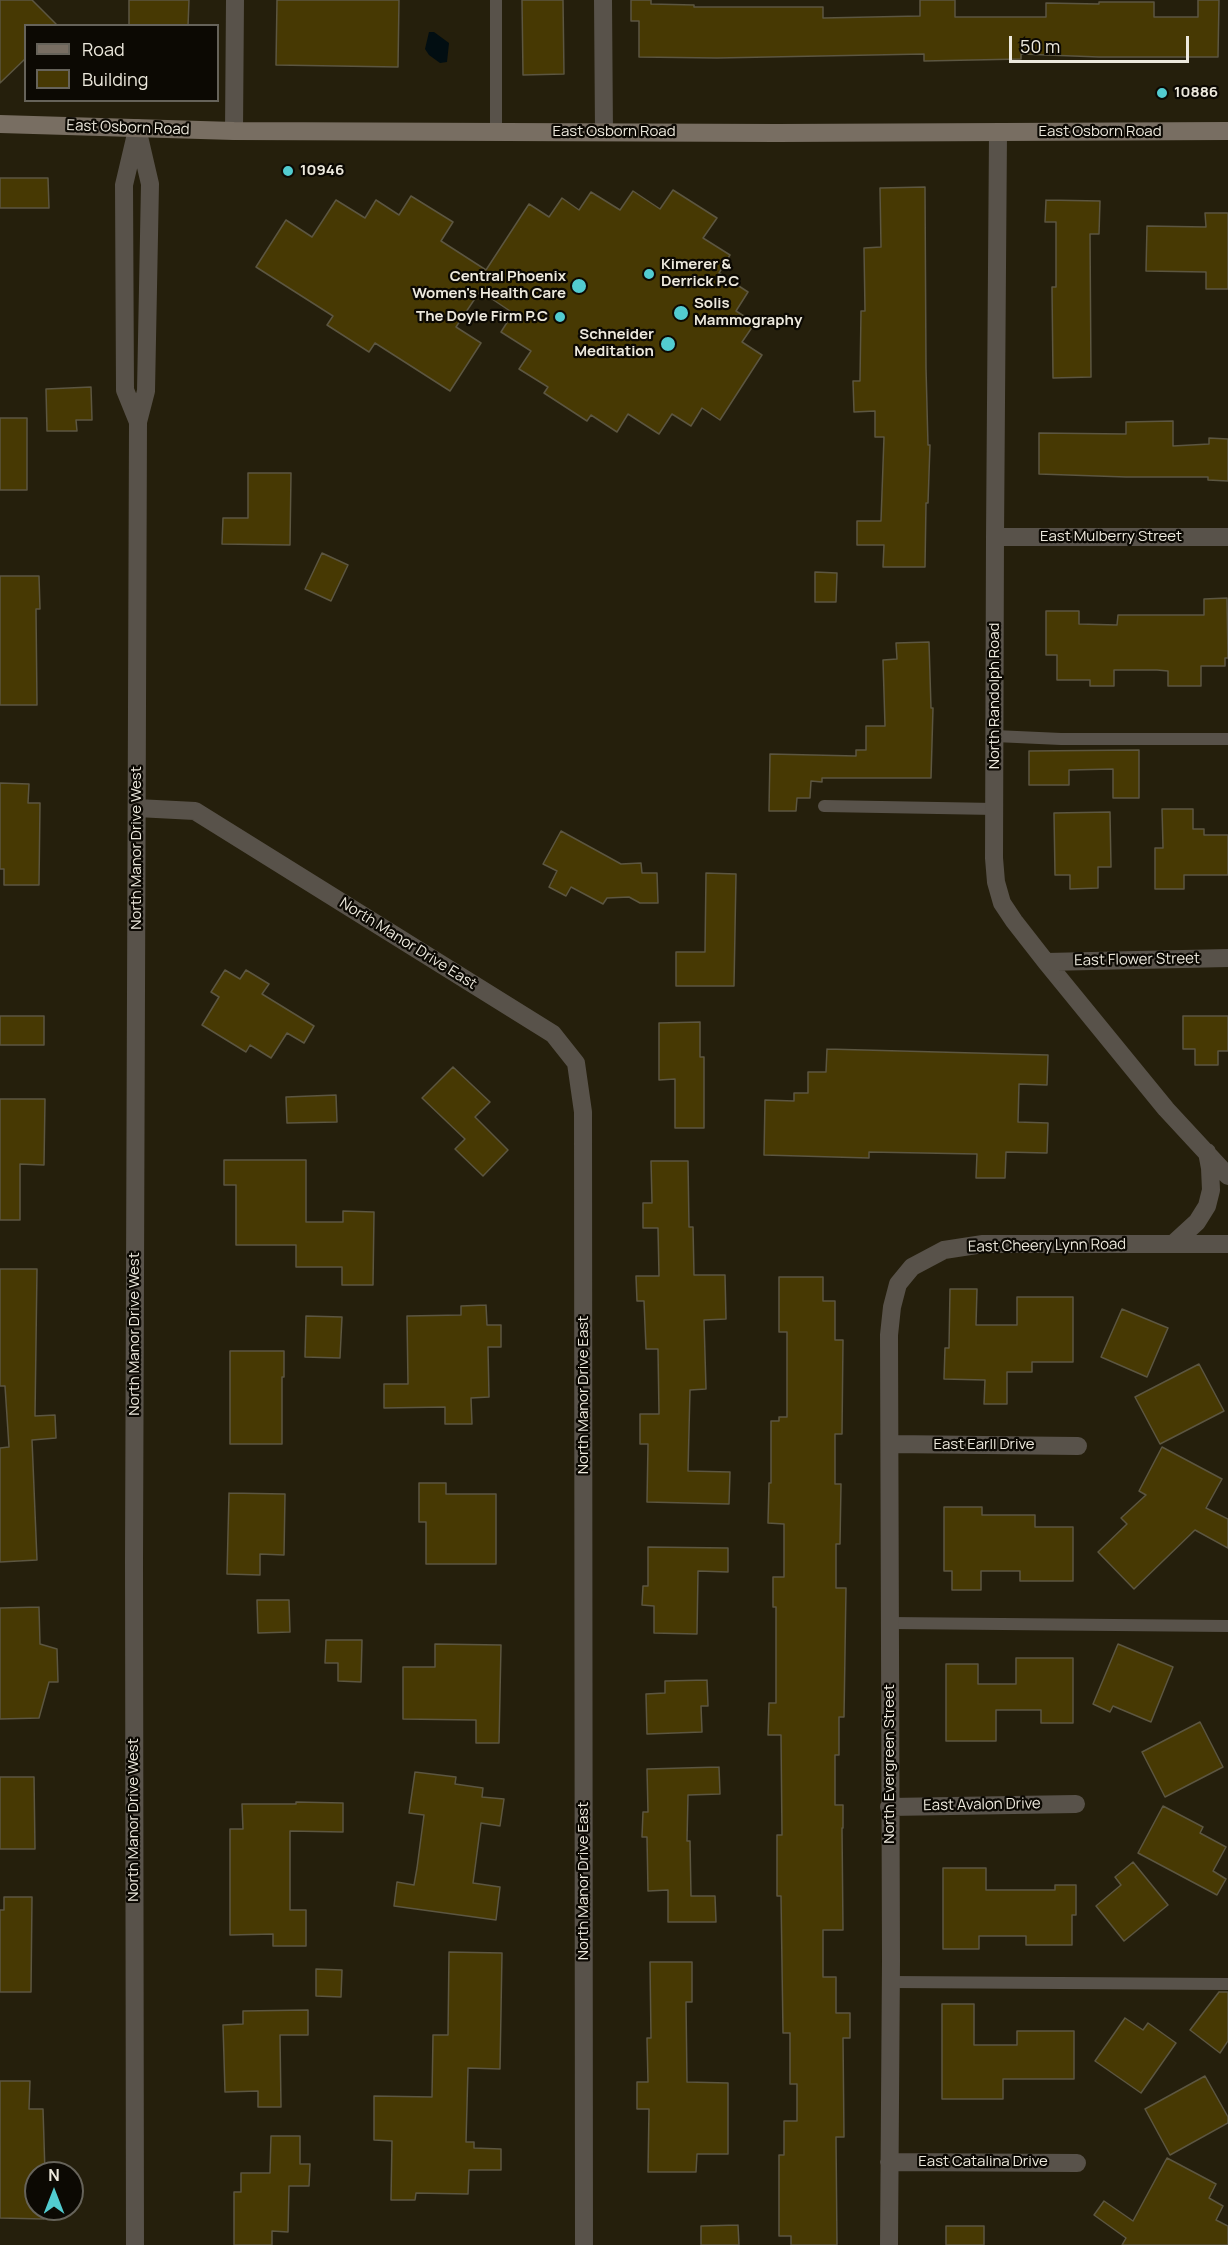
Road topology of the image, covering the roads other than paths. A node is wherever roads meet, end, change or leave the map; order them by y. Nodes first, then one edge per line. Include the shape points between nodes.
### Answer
1 (235, 0) edge
2 (496, 0) edge
3 (603, 0) edge
4 (0, 124) edge
5 (137, 128) junction
6 (234, 131) junction
7 (1228, 131) edge
8 (496, 132) junction
9 (604, 132) junction
10 (998, 133) junction
11 (149, 274) junction
12 (125, 275) junction
13 (138, 422) junction
14 (995, 537) junction
15 (1228, 537) edge
16 (994, 736) junction
17 (1228, 739) edge
18 (824, 806) dead end
19 (137, 808) junction
20 (994, 809) junction
21 (1228, 958) edge
22 (1046, 962) junction
23 (1207, 1152) junction
24 (1228, 1176) edge
25 (1173, 1244) junction
26 (1228, 1244) edge
27 (898, 1284) joint
28 (890, 1444) junction
29 (1078, 1446) dead end
30 (890, 1623) junction
31 (1228, 1626) edge
32 (1076, 1804) dead end
33 (889, 1807) junction
34 (891, 1982) junction
35 (1228, 1984) edge
36 (889, 2162) junction
37 (1077, 2163) dead end
38 (135, 2245) edge
39 (584, 2245) edge
40 (889, 2245) edge

1 - 6 street
2 - 8 lane
3 - 9 street
4 - 5 main road, East Osborn Road
5 - 6 main road, East Osborn Road
5 - 11 street, North Manor Drive West via 150,184
5 - 12 street, North Manor Drive West via 124,185
6 - 8 main road, East Osborn Road
7 - 10 main road, East Osborn Road
8 - 9 main road, East Osborn Road
9 - 10 main road, East Osborn Road
10 - 14 street, North Randolph Road
11 - 12 street
11 - 13 street, North Manor Drive West via 146,391
12 - 13 street, North Manor Drive West via 125,390
13 - 19 street, North Manor Drive West
14 - 15 street, East Mulberry Street
14 - 16 street, North Randolph Road
16 - 17 lane
16 - 20 street, North Randolph Road
18 - 20 lane
19 - 38 street, North Manor Drive West
19 - 39 street, North Manor Drive East via 195,811 553,1034 576,1063 583,1124
20 - 22 street, North Randolph Road via 996,882 1002,903
21 - 22 street, East Flower Street
22 - 23 street, North Randolph Road via 1166,1109
23 - 24 street, North Randolph Road
23 - 25 street via 1211,1190 1207,1206 1197,1222
25 - 26 street, East Cheery Lynn Road
25 - 27 street, East Cheery Lynn Road via 983,1244 944,1250 912,1267
27 - 28 street, North Evergreen Street via 889,1335
28 - 29 street, East Earll Drive
28 - 30 street, North Evergreen Street
30 - 31 lane
30 - 33 street, North Evergreen Street
32 - 33 street, East Avalon Drive
33 - 34 street, North Evergreen Street
34 - 35 lane
34 - 36 street, North Evergreen Street
36 - 37 street, East Catalina Drive
36 - 40 street, North Evergreen Street

